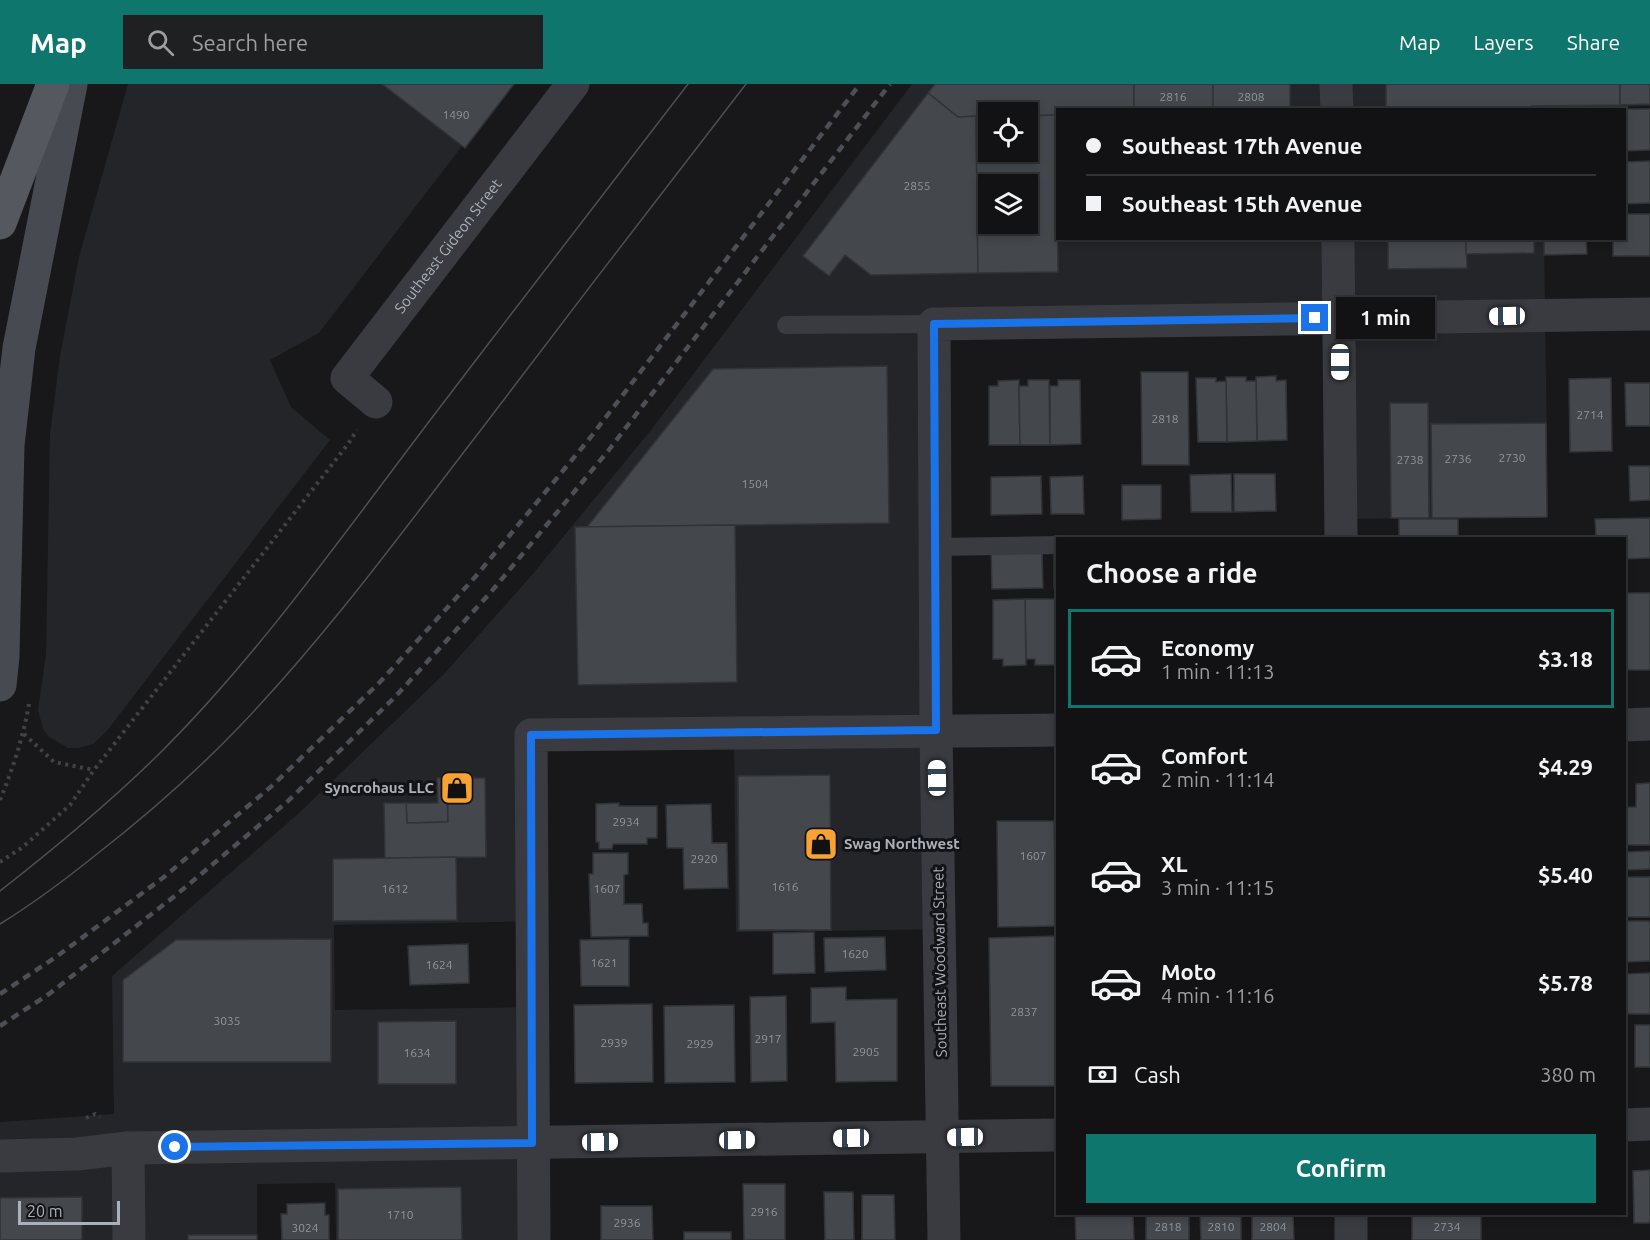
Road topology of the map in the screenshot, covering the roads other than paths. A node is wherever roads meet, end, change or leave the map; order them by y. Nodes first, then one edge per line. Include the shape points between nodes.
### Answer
1 (53, 84) edge
2 (71, 84) edge
3 (573, 84) edge
4 (1336, 84) edge
5 (1337, 108) edge
6 (0, 223) edge
7 (1338, 240) edge
8 (1650, 314) edge
9 (1339, 318) junction
10 (786, 324) dead end
11 (934, 324) junction
12 (368, 414) road end
13 (1341, 537) edge
14 (1056, 545) edge
15 (936, 547) junction
16 (0, 685) edge
17 (1626, 724) edge
18 (1650, 724) edge
19 (936, 730) junction
20 (1056, 730) edge
21 (1650, 1124) edge
22 (1626, 1125) edge
23 (1056, 1135) edge
24 (942, 1137) junction
25 (532, 1143) junction
26 (128, 1148) junction
27 (0, 1156) edge
28 (1351, 1215) edge
29 (129, 1240) edge
30 (534, 1240) edge
31 (944, 1240) edge
32 (1351, 1240) edge

1 - 6 main road
2 - 16 street via 19,348 8,445
3 - 12 street, Southeast Gideon Street via 347,378
4 - 5 street
7 - 9 street
8 - 9 street
9 - 11 street
9 - 13 street
10 - 11 lane
11 - 15 street, Southeast Woodward Street
14 - 15 lane
15 - 19 street, Southeast Woodward Street
17 - 18 street
19 - 20 street
19 - 24 street, Southeast Woodward Street
19 - 25 street via 531,735
21 - 22 street
23 - 24 street
24 - 25 street
24 - 31 street, Southeast Woodward Street
25 - 26 street
25 - 30 street
26 - 27 street
26 - 29 street
28 - 32 street

